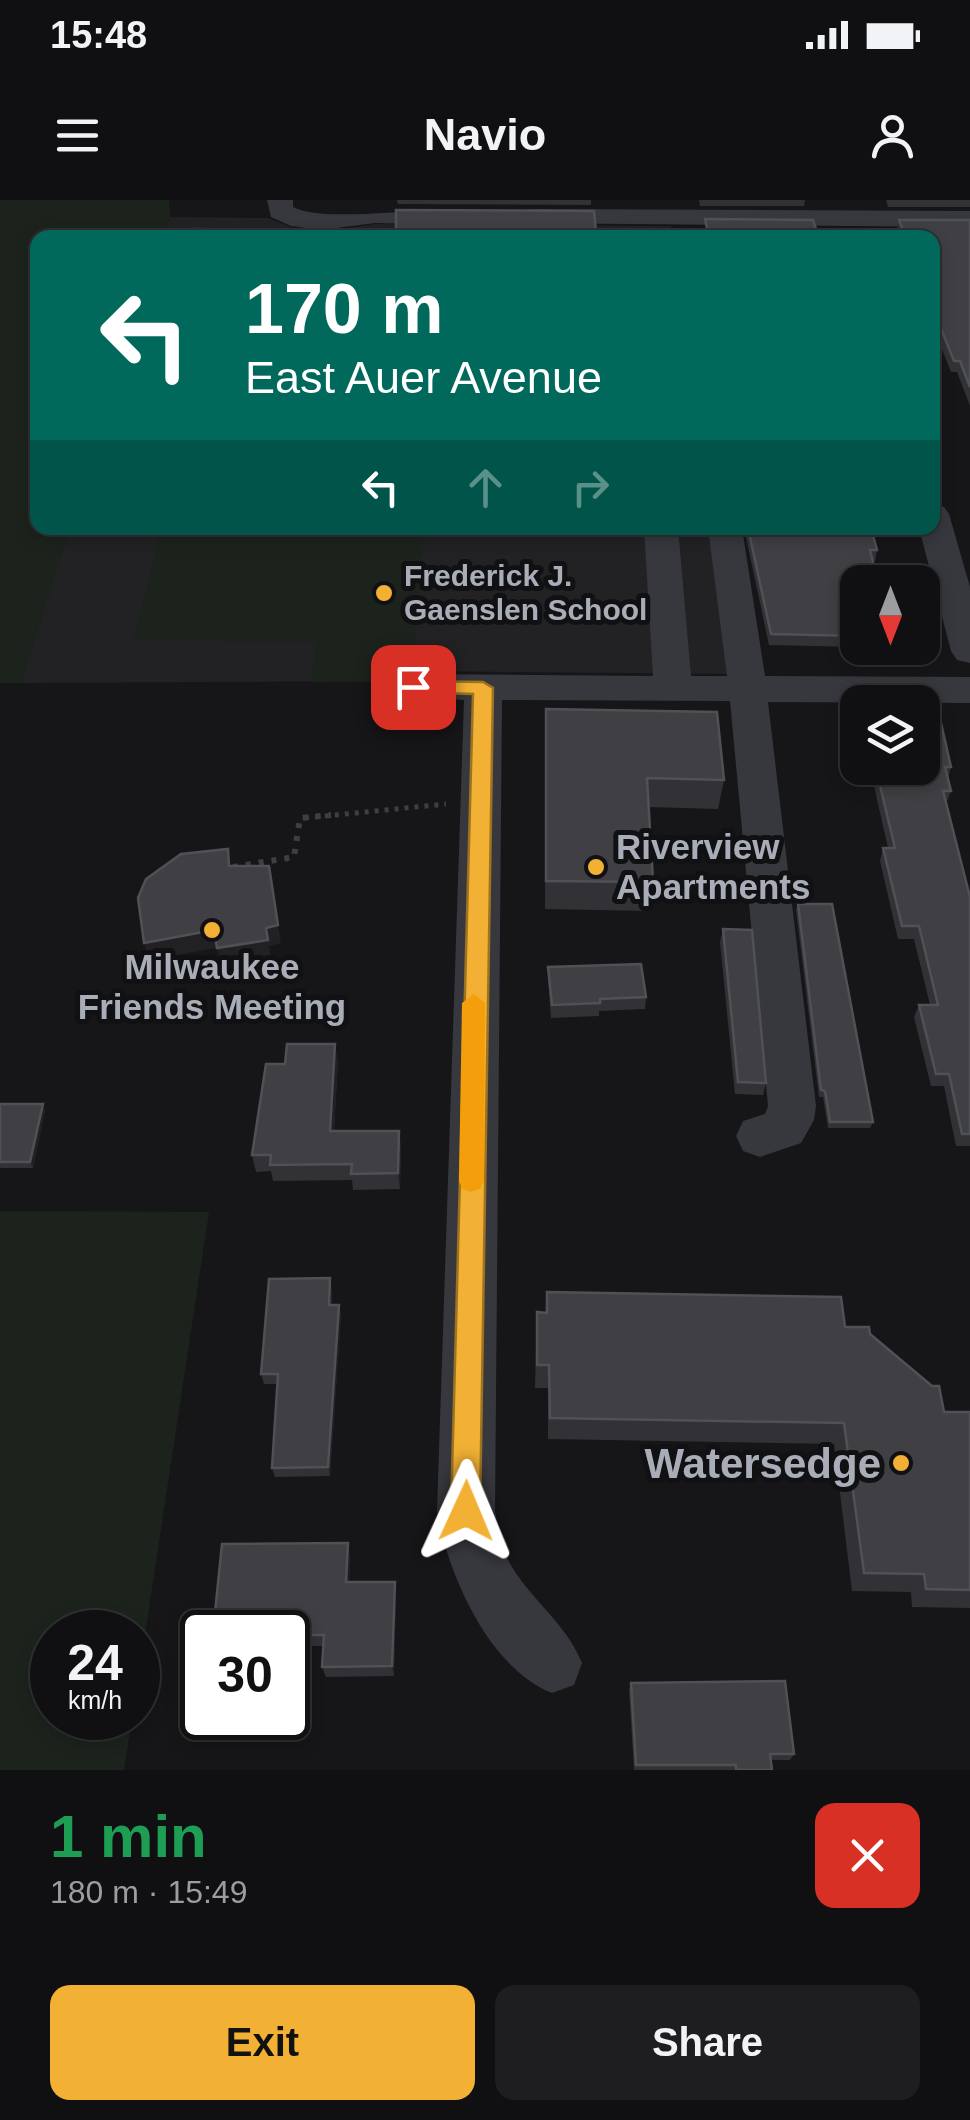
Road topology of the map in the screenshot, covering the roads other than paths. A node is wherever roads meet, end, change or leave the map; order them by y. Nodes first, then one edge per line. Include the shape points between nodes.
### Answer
1 (280, 200) edge
2 (970, 218) edge
3 (639, 228) edge
4 (682, 228) edge
5 (854, 228) edge
6 (663, 535) edge
7 (726, 535) edge
8 (938, 535) edge
9 (970, 651) edge
10 (413, 687) dead end
11 (483, 688) junction
12 (674, 688) junction
13 (748, 689) junction
14 (970, 690) edge
15 (760, 1136) dead end
16 (552, 1663) dead end

1 - 3 street via 280,212 291,219 490,217
2 - 5 street
3 - 4 street
4 - 5 street
6 - 12 street
7 - 13 street
8 - 9 street
10 - 11 street
11 - 12 street
11 - 16 street via 466,1511 484,1581
12 - 13 street
13 - 14 street
13 - 15 street via 792,1106 783,1130

